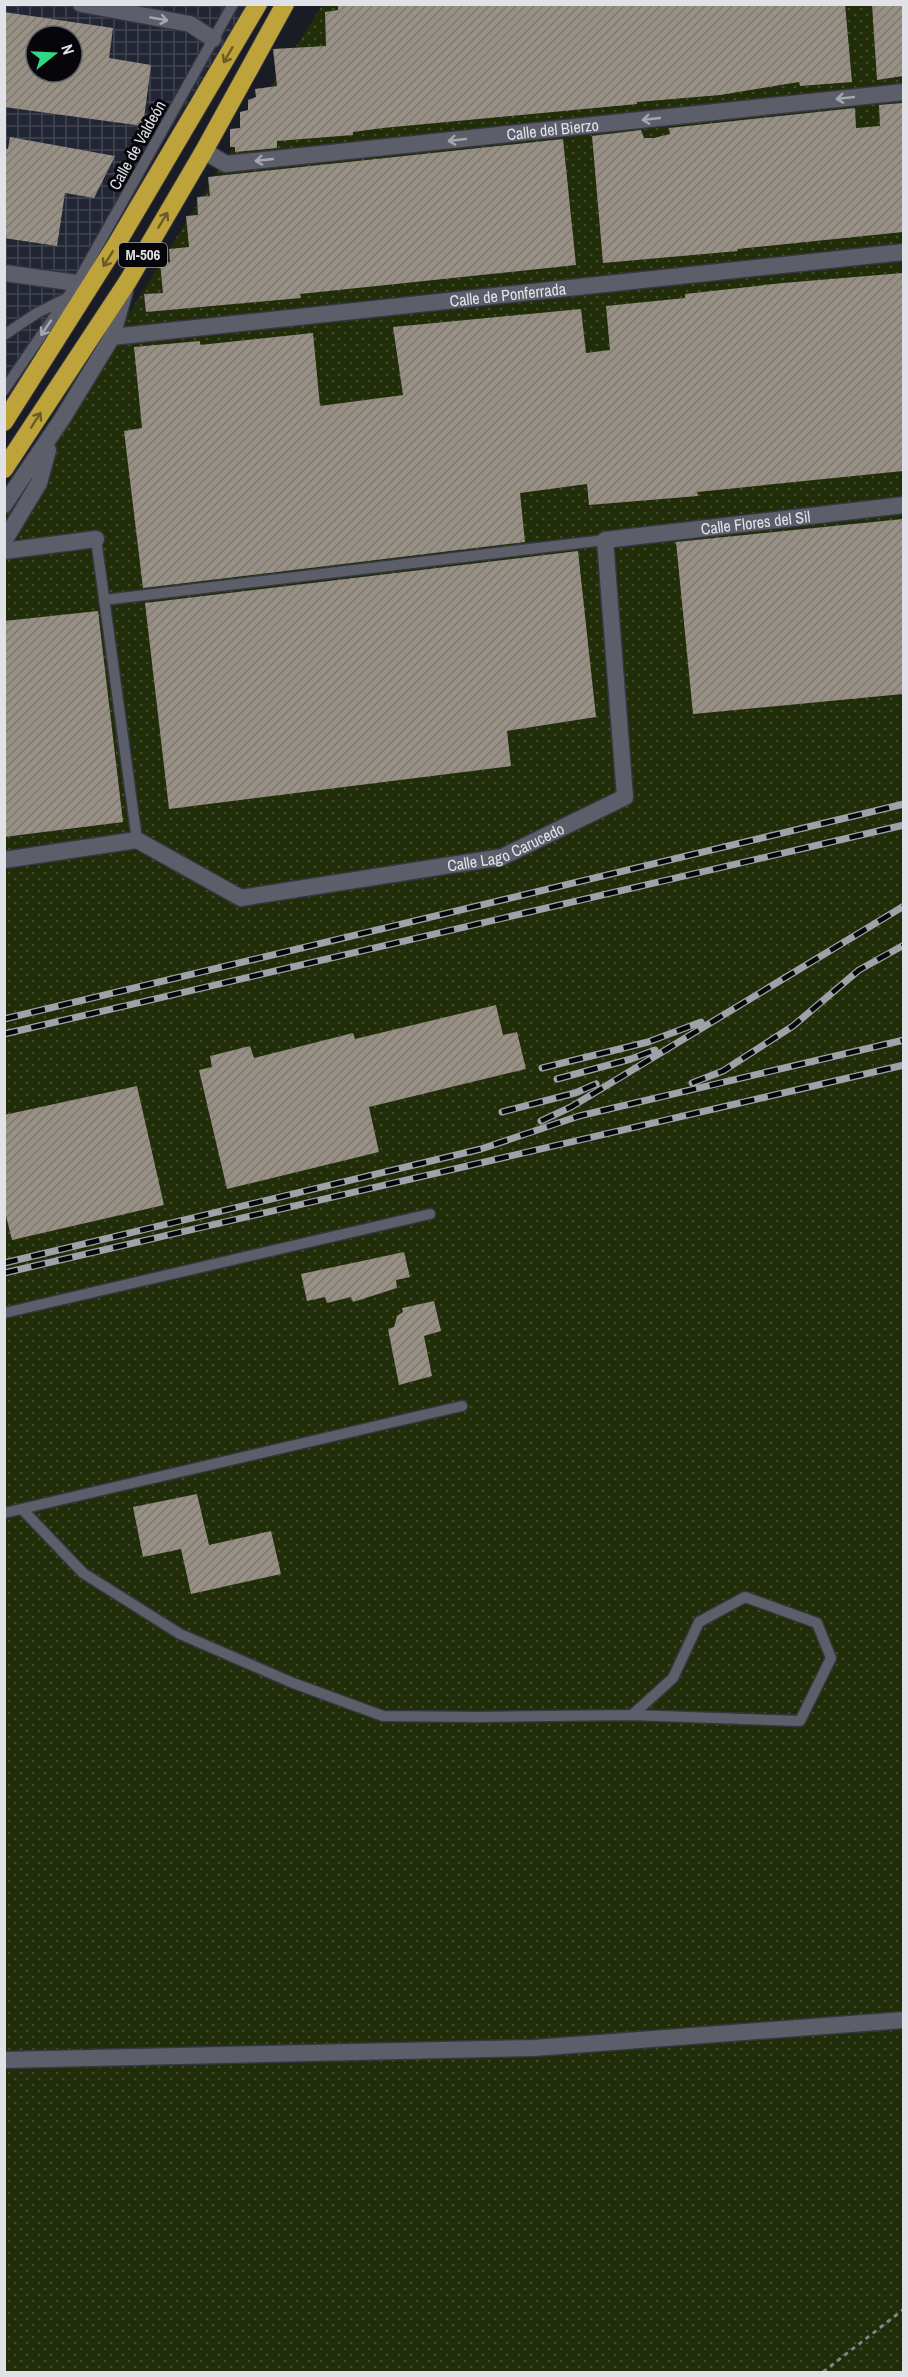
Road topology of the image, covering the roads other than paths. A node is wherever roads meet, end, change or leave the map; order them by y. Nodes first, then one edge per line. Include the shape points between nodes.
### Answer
1 (81, 4) edge
2 (233, 4) edge
3 (258, 4) edge
4 (285, 4) edge
5 (213, 39) junction
6 (903, 92) edge
7 (204, 151) junction
8 (903, 252) edge
9 (4, 273) edge
10 (128, 280) junction
11 (77, 283) junction
12 (66, 299) junction
13 (4, 334) edge
14 (112, 337) junction
15 (4, 390) edge
16 (4, 422) edge
17 (52, 435) junction
18 (4, 469) edge
19 (4, 505) edge
20 (903, 505) edge
21 (96, 539) joint
22 (605, 540) junction
23 (4, 541) edge
24 (4, 551) edge
25 (104, 600) junction
26 (136, 840) junction
27 (4, 860) edge
28 (430, 1214) dead end
29 (4, 1313) edge
30 (462, 1406) dead end
31 (22, 1509) junction
32 (4, 1513) edge
33 (632, 1715) junction
34 (903, 2020) edge
35 (4, 2060) edge

1 -> 5 street via 190,24
2 - 5 lane, Calle de Valdeón
3 -> 16 highway, M-506 via 117,245
4 - 7 highway, M-506
5 - 11 lane, Calle de Valdeón
6 -> 7 street, Calle del Bierzo via 226,164
10 -> 7 highway, M-506
8 - 14 street, Calle de Ponferrada
9 - 11 street
10 - 14 street
18 -> 10 highway, M-506
11 - 12 lane, Calle de Valdeón
12 - 13 lane, Calle de Valdeón
12 -> 15 lane, Calle de Valdeón
14 - 17 street
17 - 19 street
17 - 23 street via 39,483
20 - 22 street, Calle Flores del Sil
21 - 24 street
21 - 25 lane
22 - 25 lane
22 - 26 street, Calle Lago Carucedo via 625,797 502,856 241,898
25 - 26 lane
26 - 27 street
28 - 29 lane
30 - 31 lane
31 - 32 lane
31 - 33 lane via 83,1573 180,1634 293,1683 383,1716
33 - 33 lane via 800,1721 831,1658 817,1623 745,1597 699,1622 673,1678
34 - 35 street via 534,2049

